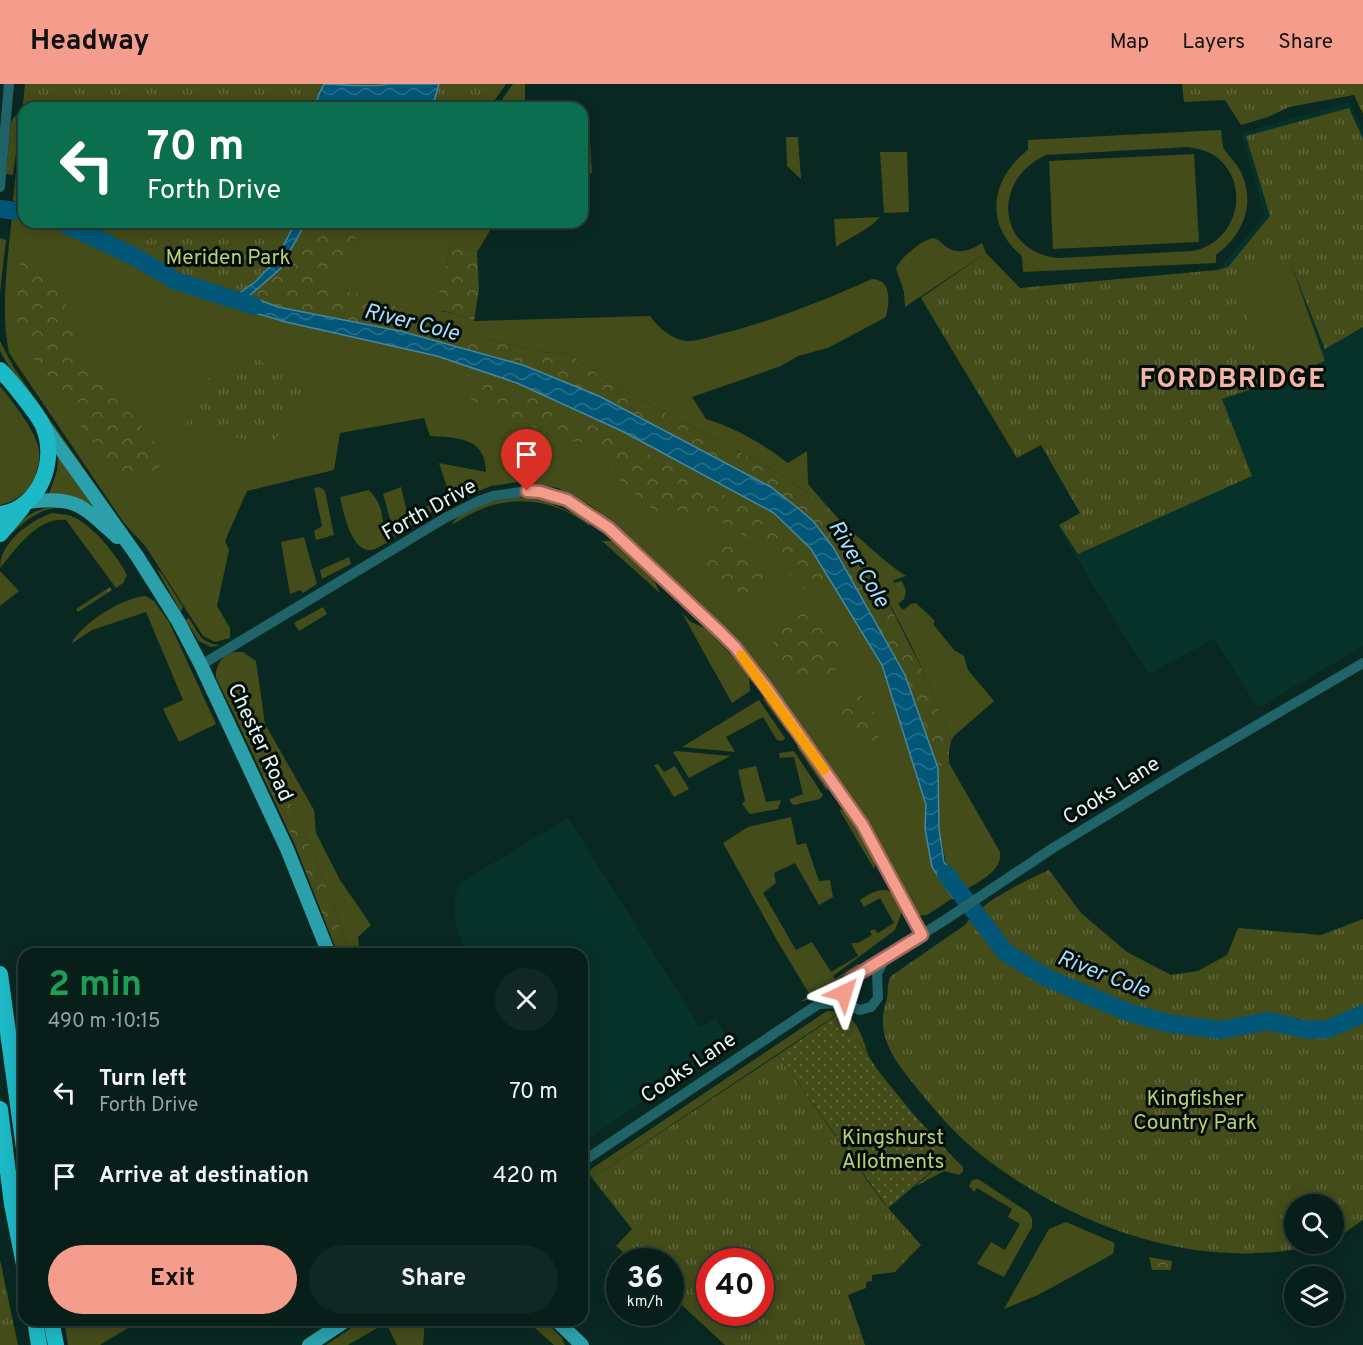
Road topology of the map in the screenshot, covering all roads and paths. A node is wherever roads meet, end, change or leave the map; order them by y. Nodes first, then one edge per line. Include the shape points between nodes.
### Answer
1 (9, 84) edge
2 (0, 187) edge
3 (1, 370) edge
4 (43, 425) junction
5 (25, 505) junction
6 (0, 513) edge
7 (0, 534) edge
8 (137, 556) junction
9 (1363, 663) edge
10 (201, 665) junction
11 (922, 935) junction
12 (327, 948) edge
13 (885, 958) junction
14 (0, 974) edge
15 (855, 977) junction
16 (877, 986) junction
17 (845, 989) junction
18 (817, 1005) junction
19 (849, 1005) junction
20 (18, 1105) edge
21 (0, 1109) edge
22 (588, 1158) edge
23 (18, 1234) edge
24 (35, 1326) edge
25 (52, 1326) edge
26 (338, 1326) edge
27 (562, 1326) edge
28 (39, 1345) edge
29 (56, 1345) edge
30 (309, 1345) edge
31 (582, 1345) edge

1 - 2 street
3 - 4 highway
4 - 5 highway via 49,453 46,469 40,486
4 - 8 main road, Chester Road
5 - 6 highway
5 - 7 highway
5 - 8 main road, Chester Road via 50,499 79,504
8 - 10 main road, Chester Road
9 - 11 street, Cooks Lane via 1184,768
10 - 11 street, Forth Drive via 479,501 527,491 567,500 609,528 735,647 862,824
10 - 12 main road, Chester Road via 287,849
11 - 13 street, Cooks Lane
13 - 15 street, Cooks Lane
13 - 16 street via 877,974
14 - 20 highway
15 - 16 street via 869,978
15 - 17 street, Cooks Lane
16 - 19 street via 878,998 871,1007 860,1010
17 - 18 street, Cooks Lane
17 - 19 street
18 - 19 street
18 - 22 street, Cooks Lane
21 - 23 highway
24 - 28 highway
25 - 29 highway
26 - 30 main road
27 - 31 main road

